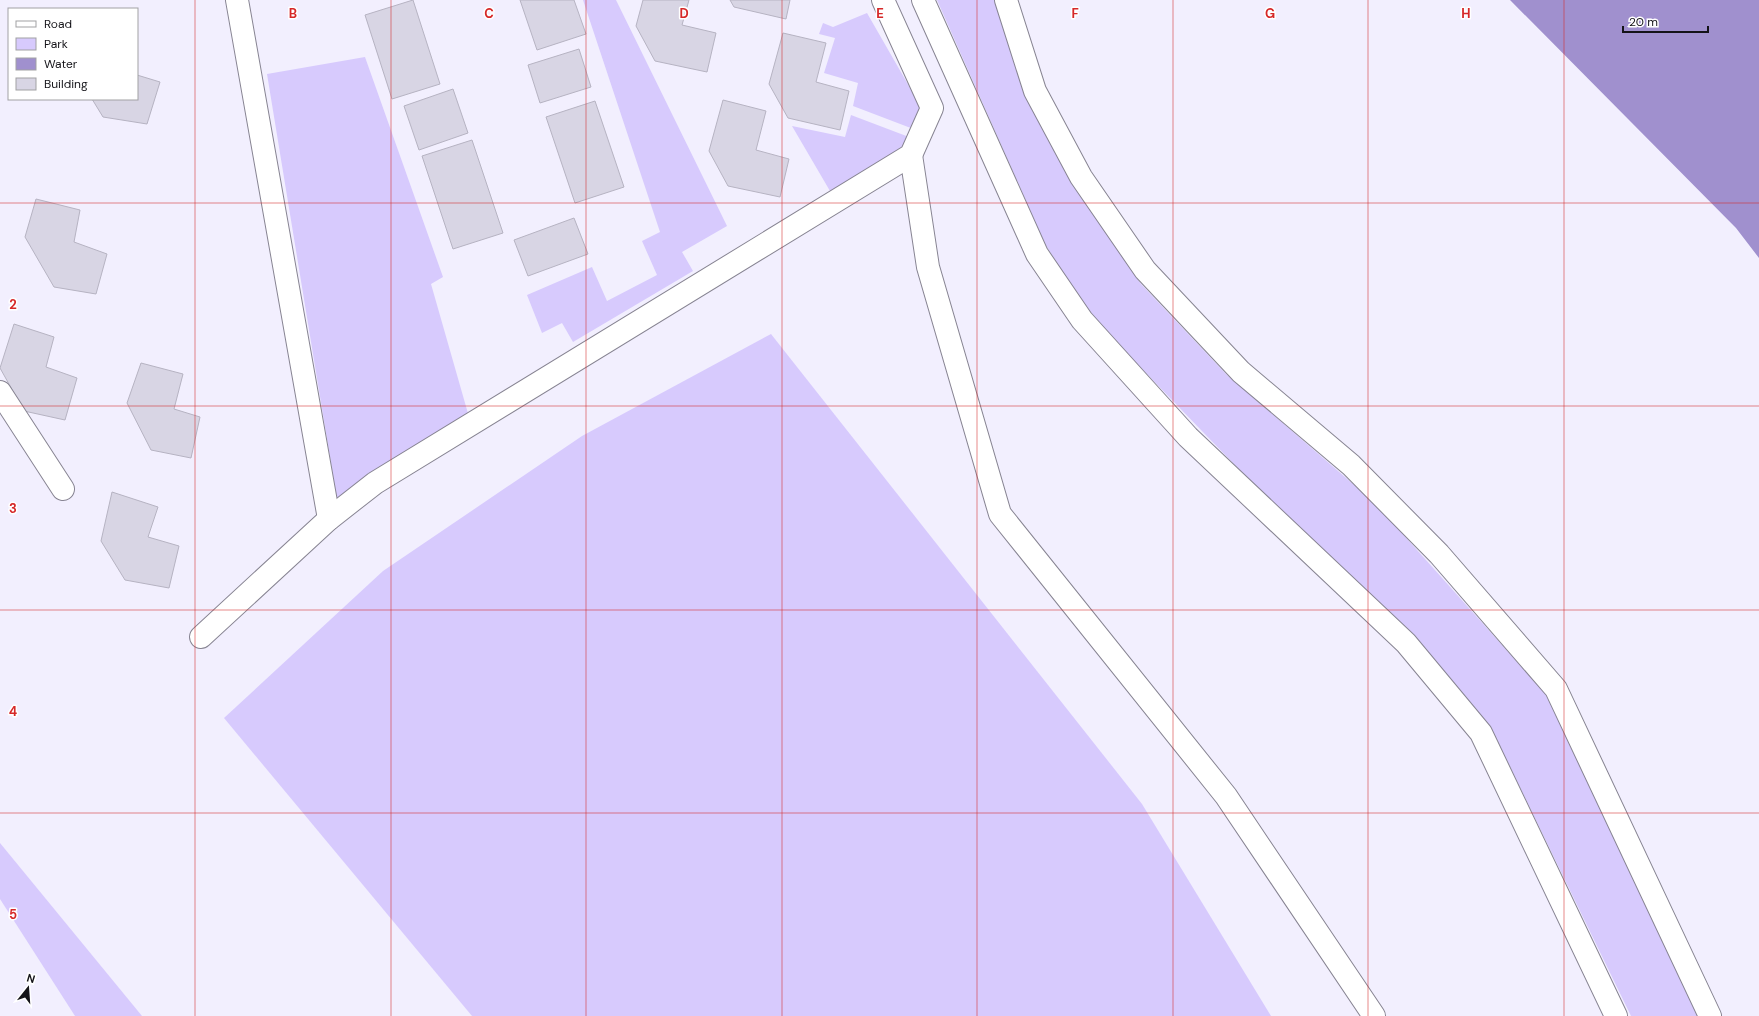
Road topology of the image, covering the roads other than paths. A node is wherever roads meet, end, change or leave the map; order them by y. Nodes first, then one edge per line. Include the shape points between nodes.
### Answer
1 (237, 0) edge
2 (883, 0) edge
3 (923, 0) edge
4 (1006, 0) edge
5 (911, 155) junction
6 (0, 392) edge
7 (63, 489) dead end
8 (329, 519) junction
9 (201, 637) dead end
10 (1374, 1016) edge
11 (1616, 1016) edge
12 (1710, 1016) edge

1 - 8 street
2 - 5 street via 932,108
3 - 11 street via 1037,254 1082,320 1188,437 1406,643 1481,733
4 - 12 street via 1035,91 1080,177 1145,270 1241,372 1351,465 1440,554 1556,689
5 - 8 street via 375,483
5 - 10 street via 928,267 1000,514 1226,796
6 - 7 street
8 - 9 street

